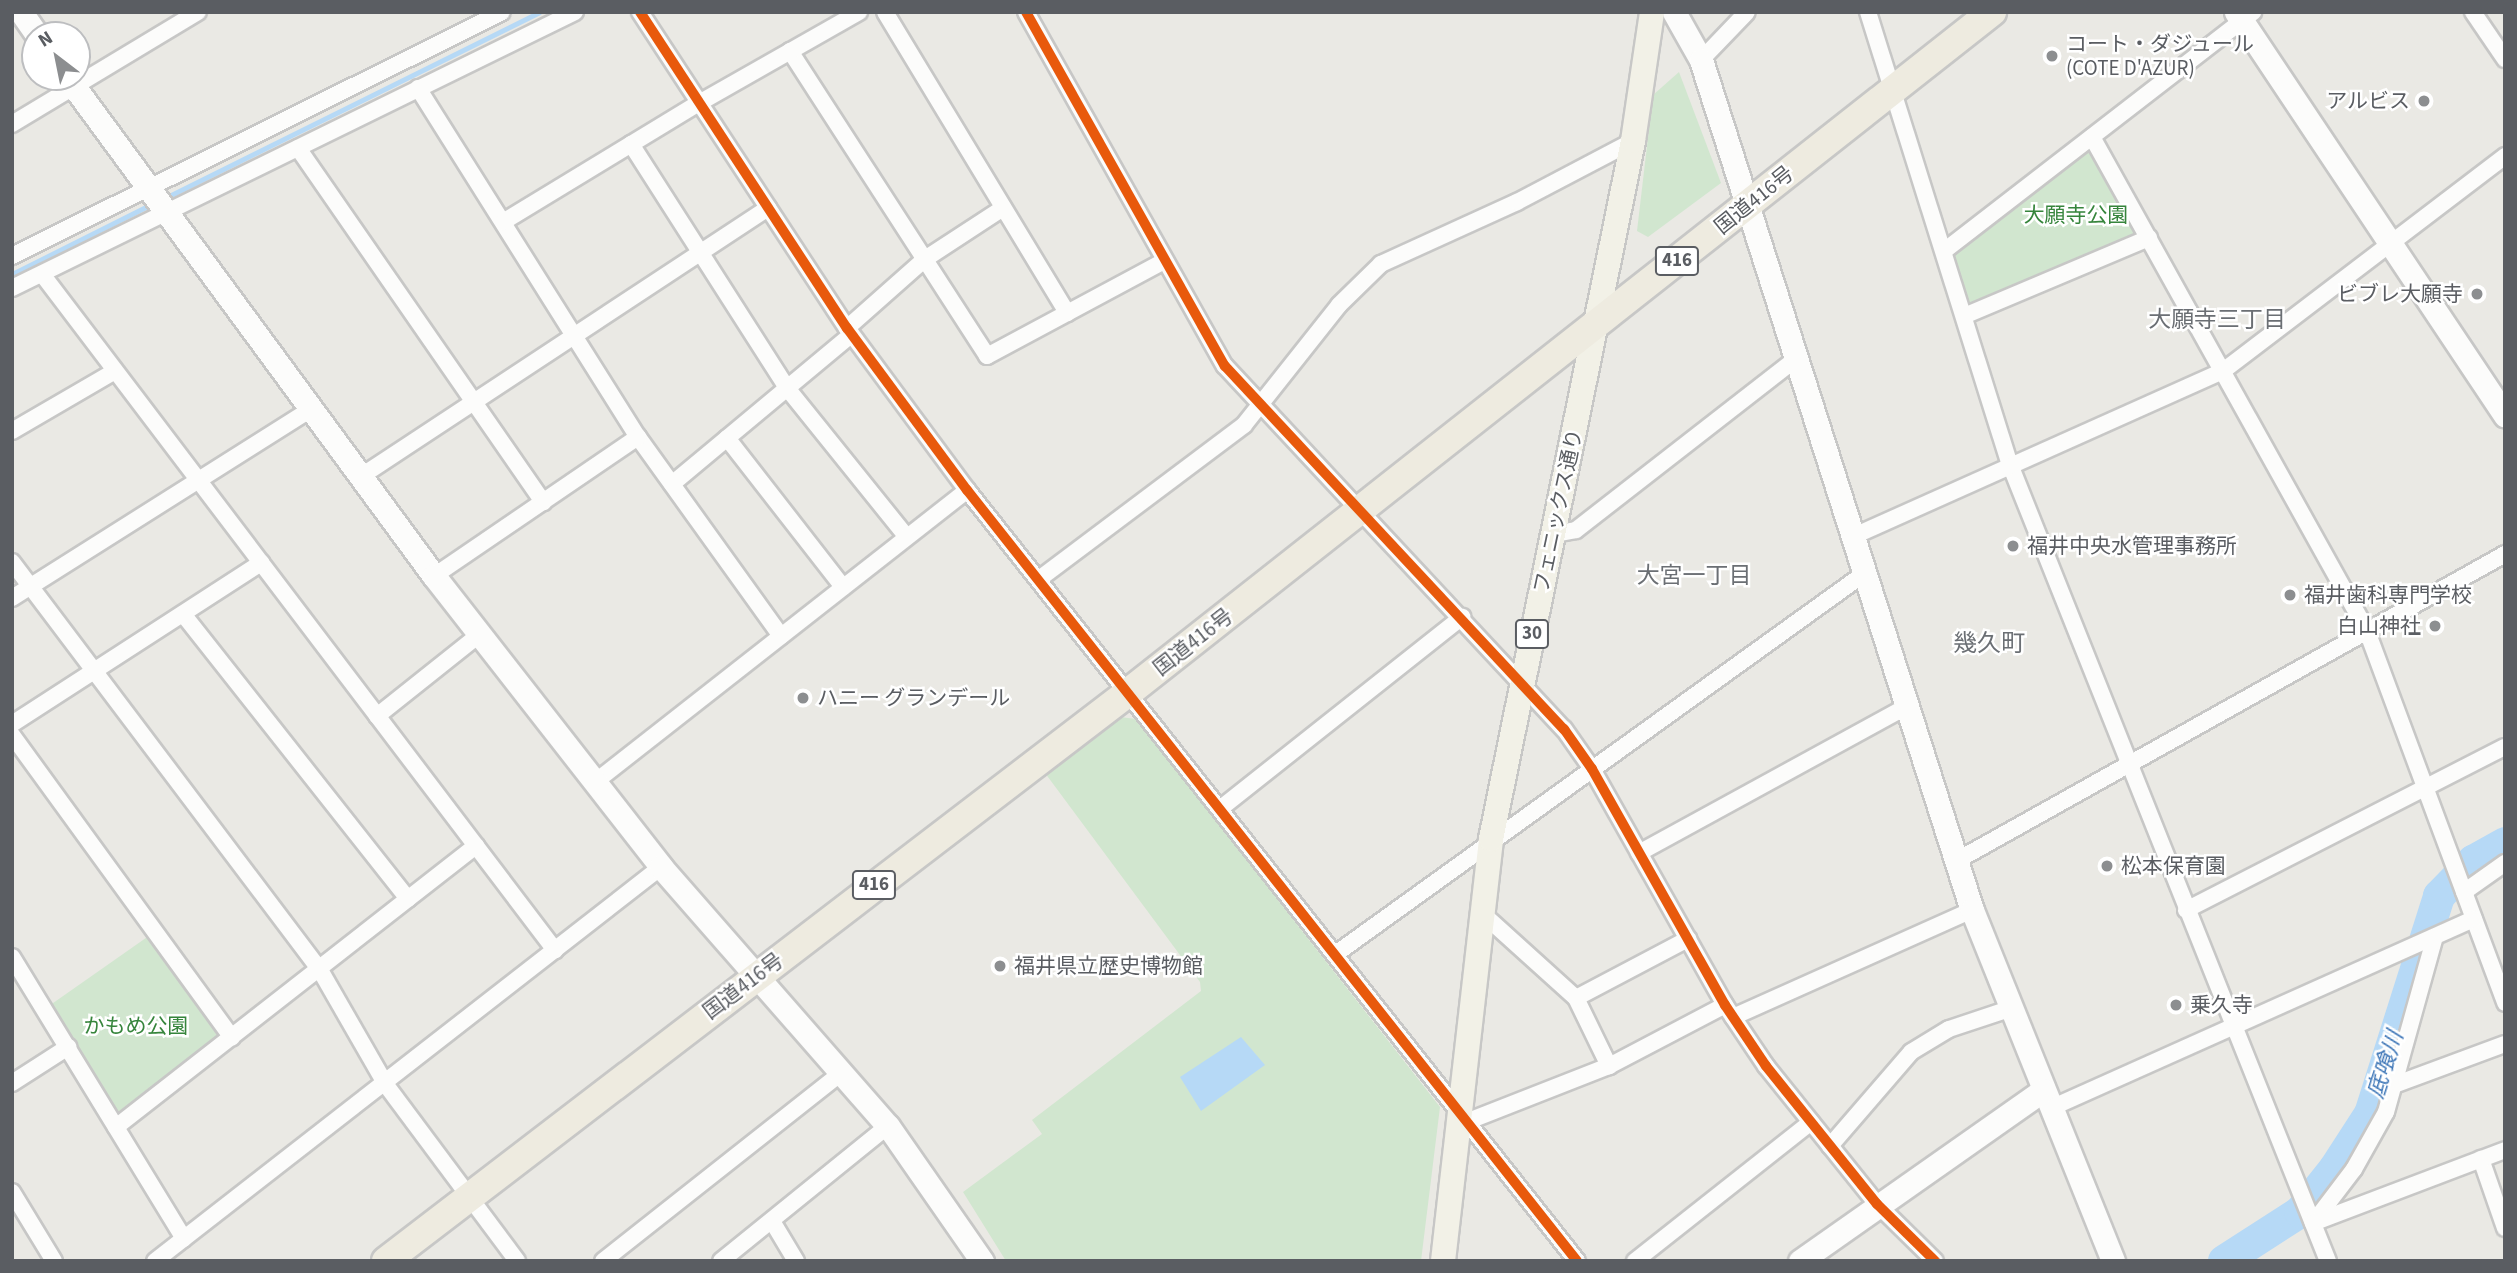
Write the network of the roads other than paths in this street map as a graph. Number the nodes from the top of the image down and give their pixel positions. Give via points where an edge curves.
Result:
1 (198, 12) edge
2 (502, 12) edge
3 (575, 12) edge
4 (640, 12) edge
5 (859, 12) edge
6 (885, 12) edge
7 (1652, 12) edge
8 (1674, 12) edge
9 (1747, 12) edge
10 (1868, 12) edge
11 (1992, 12) edge
12 (2473, 12) edge
13 (1027, 13) edge
14 (2244, 15) edge
15 (551, 17) edge
16 (790, 51) junction
17 (2505, 59) edge
18 (1700, 60) junction
19 (91, 71) edge
20 (418, 88) junction
21 (1893, 88) junction
22 (58, 91) edge
23 (77, 91) edge
24 (699, 103) junction
25 (12, 124) edge
26 (2092, 137) junction
27 (1633, 141) junction
28 (631, 144) junction
29 (298, 148) junction
30 (2505, 156) edge
31 (149, 189) junction
32 (1748, 205) junction
33 (768, 208) junction
34 (1003, 208) junction
35 (167, 213) junction
36 (503, 222) junction
37 (2149, 239) junction
38 (2390, 244) junction
39 (700, 251) junction
40 (1944, 251) junction
41 (12, 256) edge
42 (925, 259) junction
43 (1164, 261) junction
44 (41, 274) junction
45 (12, 288) edge
46 (1067, 313) junction
47 (1964, 316) junction
48 (1595, 326) junction
49 (849, 331) junction
50 (573, 333) junction
51 (1797, 358) junction
52 (115, 371) junction
53 (2223, 371) junction
54 (787, 388) junction
55 (472, 401) junction
56 (1261, 405) junction
57 (309, 410) junction
58 (2505, 415) edge
59 (12, 431) edge
60 (638, 437) junction
61 (727, 438) junction
62 (2011, 467) junction
63 (360, 477) junction
64 (199, 482) junction
65 (672, 484) junction
66 (967, 490) junction
67 (543, 502) junction
68 (1363, 510) junction
69 (1554, 534) junction
70 (1854, 536) junction
71 (907, 537) junction
72 (2505, 554) edge
73 (12, 562) edge
74 (261, 563) junction
75 (1865, 573) junction
76 (435, 576) junction
77 (1038, 579) junction
78 (28, 587) junction
79 (843, 587) junction
80 (12, 598) edge
81 (183, 614) junction
82 (1462, 617) junction
83 (2367, 631) junction
84 (480, 634) junction
85 (781, 636) junction
86 (96, 668) junction
87 (1522, 682) junction
88 (1129, 692) junction
89 (1908, 706) junction
90 (377, 716) junction
91 (12, 724) edge
92 (12, 735) edge
93 (2505, 747) edge
94 (2128, 766) junction
95 (1592, 769) junction
96 (595, 782) junction
97 (2424, 785) junction
98 (1221, 808) junction
99 (1491, 839) junction
100 (476, 846) junction
101 (1639, 853) junction
102 (1956, 861) junction
103 (2505, 863) edge
104 (661, 867) junction
105 (2464, 892) junction
106 (408, 899) junction
107 (1972, 910) junction
108 (2186, 910) junction
109 (1484, 915) junction
110 (2474, 919) junction
111 (2435, 937) junction
112 (1688, 939) junction
113 (555, 950) junction
114 (1337, 953) junction
115 (12, 957) edge
116 (320, 970) junction
117 (756, 975) junction
118 (1576, 998) junction
119 (2505, 1003) edge
120 (2009, 1009) junction
121 (1729, 1011) junction
122 (2234, 1027) junction
123 (232, 1038) junction
124 (2505, 1044) edge
125 (68, 1047) junction
126 (1609, 1066) junction
127 (841, 1073) junction
128 (12, 1083) edge
129 (386, 1085) junction
130 (2394, 1085) junction
131 (2047, 1099) junction
132 (1463, 1118) junction
133 (1811, 1122) junction
134 (888, 1126) junction
135 (116, 1127) junction
136 (1830, 1146) junction
137 (2505, 1150) edge
138 (2481, 1159) junction
139 (12, 1192) edge
140 (468, 1195) junction
141 (1877, 1204) junction
142 (772, 1221) junction
143 (2313, 1223) junction
144 (2505, 1228) edge
145 (184, 1239) junction
146 (54, 1261) edge
147 (155, 1261) edge
148 (386, 1261) edge
149 (517, 1261) edge
150 (603, 1261) edge
151 (721, 1261) edge
152 (796, 1261) edge
153 (982, 1261) edge
154 (1443, 1261) edge
155 (1577, 1261) edge
156 (1635, 1261) edge
157 (1800, 1261) edge
158 (1935, 1261) edge
159 (2113, 1261) edge
160 (2328, 1261) edge

1 - 19 street
2 - 31 street
3 - 15 street
4 - 24 street
5 - 16 street
6 - 34 street
7 - 27 main road, フェニックス通り / 30
8 - 18 street
9 - 18 street
10 - 21 street
11 - 21 highway, 国道416号 / 416
12 - 17 street
13 - 43 street
14 - 26 street
14 - 38 street
15 - 20 street
16 - 24 street
16 - 42 street
18 - 32 street
20 - 29 street
20 - 36 street
21 - 32 highway, 国道416号 / 416
21 - 40 street
22 - 25 street
23 - 31 street
24 - 28 street
24 - 33 street
26 - 37 street
26 - 40 street
27 - 48 main road, フェニックス通り / 30
27 - 56 street via 1517,202 1381,264 1339,306
28 - 36 street
28 - 39 street
29 - 35 street
29 - 55 street
30 - 38 street
31 - 35 street
31 - 41 street
32 - 48 highway, 国道416号 / 416
32 - 51 street
33 - 39 street
33 - 49 street
34 - 42 street
34 - 46 street
35 - 44 street
35 - 57 street
36 - 50 street
37 - 47 street
37 - 53 street
38 - 53 street
38 - 58 street
39 - 50 street
39 - 54 street
40 - 47 street
42 - 46 street via 987,356
42 - 49 street
43 - 46 street
43 - 56 street via 1225,366
44 - 45 street
44 - 52 street
47 - 62 street
48 - 68 highway, 国道416号 / 416
48 - 69 main road, フェニックス通り / 30
49 - 54 street
49 - 66 street
50 - 55 street
50 - 60 street
51 - 69 street via 1576,530
51 - 70 street
52 - 59 street
52 - 64 street
53 - 62 street
53 - 83 street
54 - 61 street
54 - 71 street
55 - 63 street
55 - 67 street
56 - 68 street
56 - 77 street via 1244,425
57 - 63 street
57 - 64 street
60 - 65 street
60 - 67 street
61 - 65 street
61 - 79 street
62 - 70 street
62 - 94 street
63 - 76 street
64 - 74 street
64 - 78 street
65 - 85 street
66 - 71 street
66 - 77 street
67 - 76 street
68 - 82 street
68 - 88 highway, 国道416号 / 416
69 - 87 main road, フェニックス通り / 30
70 - 75 street
71 - 79 street
72 - 83 street
73 - 78 street
74 - 81 street
74 - 90 street
75 - 89 street
75 - 95 street
76 - 84 street
77 - 88 street
78 - 80 street
78 - 86 street
79 - 85 street
81 - 86 street
81 - 106 street
82 - 87 street
82 - 98 street
83 - 94 street
83 - 97 street
84 - 90 street
84 - 96 street
85 - 96 street
86 - 91 street
86 - 116 street
87 - 95 street
87 - 99 main road, フェニックス通り / 30
88 - 98 street
88 - 117 highway, 国道416号 / 416
89 - 101 street
89 - 102 street
90 - 100 street
92 - 123 street
93 - 97 street
94 - 102 street
94 - 108 street
95 - 99 street
95 - 101 street
96 - 104 street
97 - 105 street
97 - 108 street
98 - 114 street
99 - 109 main road, フェニックス通り / 30
99 - 114 street
100 - 106 street
100 - 113 street
101 - 112 street
102 - 107 street
103 - 105 street
104 - 113 street
104 - 117 street
105 - 110 street
106 - 116 street
107 - 120 street
107 - 121 street
108 - 122 street
109 - 118 street
109 - 132 main road, フェニックス通り / 30
110 - 111 street
110 - 119 street
111 - 122 street
111 - 130 street
112 - 118 street
112 - 121 street
113 - 129 street
114 - 132 street
115 - 125 street
116 - 123 street
116 - 129 street
117 - 127 street
117 - 140 highway, 国道416号 / 416
118 - 126 street
120 - 131 street
120 - 136 street via 1949,1029 1911,1052
121 - 126 street
121 - 133 street
122 - 131 street
122 - 143 street
123 - 135 street
124 - 130 street
125 - 128 street
125 - 135 street
126 - 132 street
127 - 134 street
127 - 150 street
129 - 140 street
129 - 145 street
130 - 143 street via 2386,1112 2354,1169
131 - 141 street
131 - 159 street
132 - 154 main road, フェニックス通り / 30
132 - 155 street
133 - 136 street
133 - 156 street
134 - 142 street
134 - 153 street
135 - 145 street
136 - 141 street
137 - 138 street
138 - 143 street
138 - 144 street
139 - 146 street
140 - 148 highway, 国道416号 / 416
140 - 149 street
141 - 157 street
141 - 158 street
142 - 151 street
142 - 152 street
143 - 160 street
145 - 147 street

